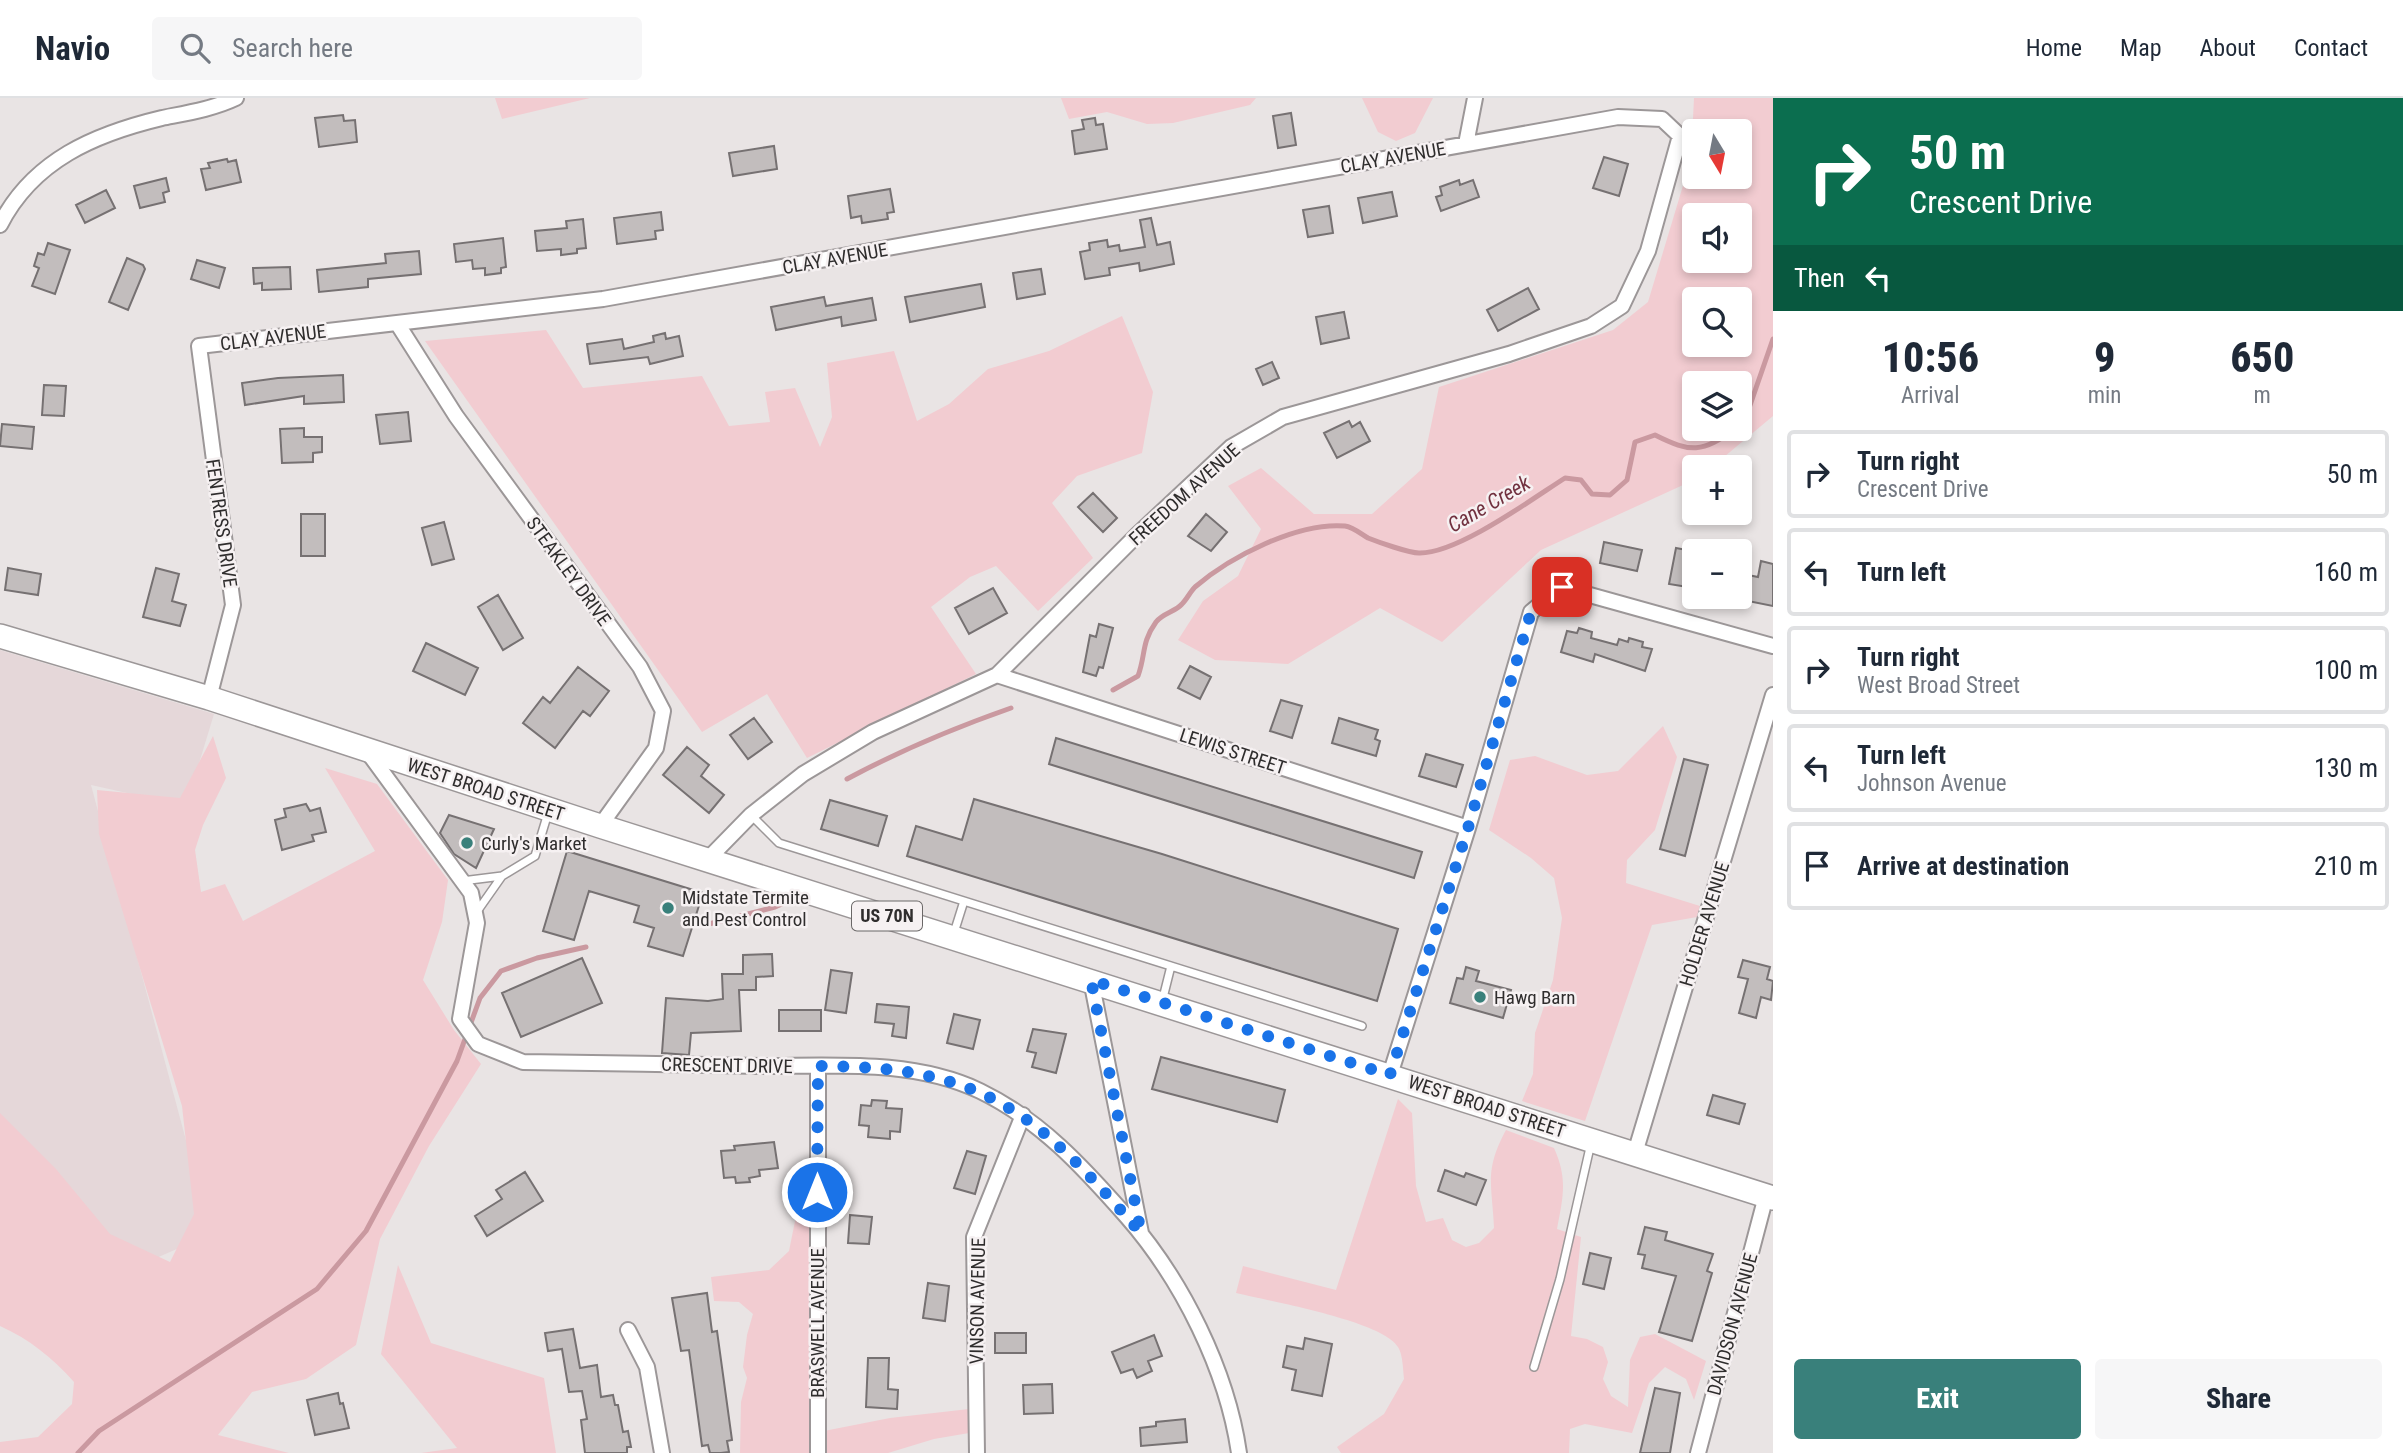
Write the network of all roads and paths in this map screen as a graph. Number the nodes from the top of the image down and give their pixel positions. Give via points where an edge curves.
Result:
1 (236, 98) edge
2 (1475, 98) edge
3 (1662, 119) joint
4 (1466, 144) junction
5 (0, 225) edge
6 (397, 323) junction
7 (200, 346) joint
8 (0, 636) edge
9 (1773, 646) edge
10 (997, 675) junction
11 (1773, 695) edge
12 (209, 698) junction
13 (366, 750) junction
14 (549, 810) junction
15 (751, 816) junction
16 (600, 826) junction
17 (1468, 828) junction
18 (708, 859) junction
19 (502, 876) junction
20 (462, 881) junction
21 (964, 901) junction
22 (475, 915) junction
23 (953, 937) junction
24 (1171, 966) junction
25 (1091, 980) junction
26 (1162, 1002) junction
27 (1362, 1026) dead end
28 (818, 1066) junction
29 (1390, 1075) junction
30 (1023, 1115) junction
31 (1592, 1139) junction
32 (1635, 1153) junction
33 (1770, 1197) edge
34 (1141, 1233) junction
35 (628, 1330) dead end
36 (1534, 1367) dead end
37 (662, 1453) edge
38 (818, 1453) edge
39 (977, 1453) edge
40 (1239, 1453) edge
41 (1698, 1453) edge

1 - 5 street via 80,144 56,159 17,197
2 - 4 street, CLAY AVENUE
3 - 4 street, CLAY AVENUE via 1618,117
3 - 10 street, FREEDOM AVENUE via 1680,136 1648,251 1622,306 1591,327 1509,354 1283,417 1231,447
4 - 6 street, CLAY AVENUE via 603,299
6 - 7 street, CLAY AVENUE
6 - 16 street, STEAKLEY DRIVE via 456,416 640,667 663,711 656,748
7 - 12 street, FENTRESS DRIVE via 233,605
8 - 12 main road, WEST BROAD STREET / US 70N
9 - 17 street via 1562,587 1531,612
10 - 15 street, FREEDOM AVENUE via 873,732 803,774
10 - 17 street, LEWIS STREET
11 - 32 street, HOLDER AVENUE
12 - 13 main road, WEST BROAD STREET / US 70N
13 - 14 main road, WEST BROAD STREET / US 70N
13 - 20 street, CRESCENT DRIVE
14 - 16 main road, WEST BROAD STREET / US 70N
14 - 19 lane via 535,856
15 - 18 street, FREEDOM AVENUE
15 - 21 lane via 779,843
16 - 18 main road, WEST BROAD STREET / US 70N
17 - 29 street
18 - 23 main road, WEST BROAD STREET / US 70N
19 - 20 lane
19 - 22 lane
20 - 22 street, CRESCENT DRIVE via 471,893
21 - 23 lane
21 - 24 lane
22 - 28 street, CRESCENT DRIVE via 460,1019 478,1044 523,1062
23 - 25 main road, WEST BROAD STREET / US 70N
24 - 26 lane
24 - 27 lane
25 - 26 main road, WEST BROAD STREET / US 70N
25 - 34 street
26 - 29 main road, WEST BROAD STREET / US 70N
28 - 30 street, CRESCENT DRIVE via 870,1066 933,1075 978,1090
28 - 38 street, BRASWELL AVENUE
29 - 31 main road, WEST BROAD STREET / US 70N
30 - 34 street, CRESCENT DRIVE via 1067,1151
30 - 39 street, VINSON AVENUE via 974,1237
31 - 32 main road, WEST BROAD STREET / US 70N
31 - 36 lane via 1560,1279
32 - 33 main road, WEST BROAD STREET / US 70N
33 - 41 street, DAVIDSON AVENUE
34 - 40 street, CRESCENT DRIVE via 1196,1320
35 - 37 street via 647,1367

